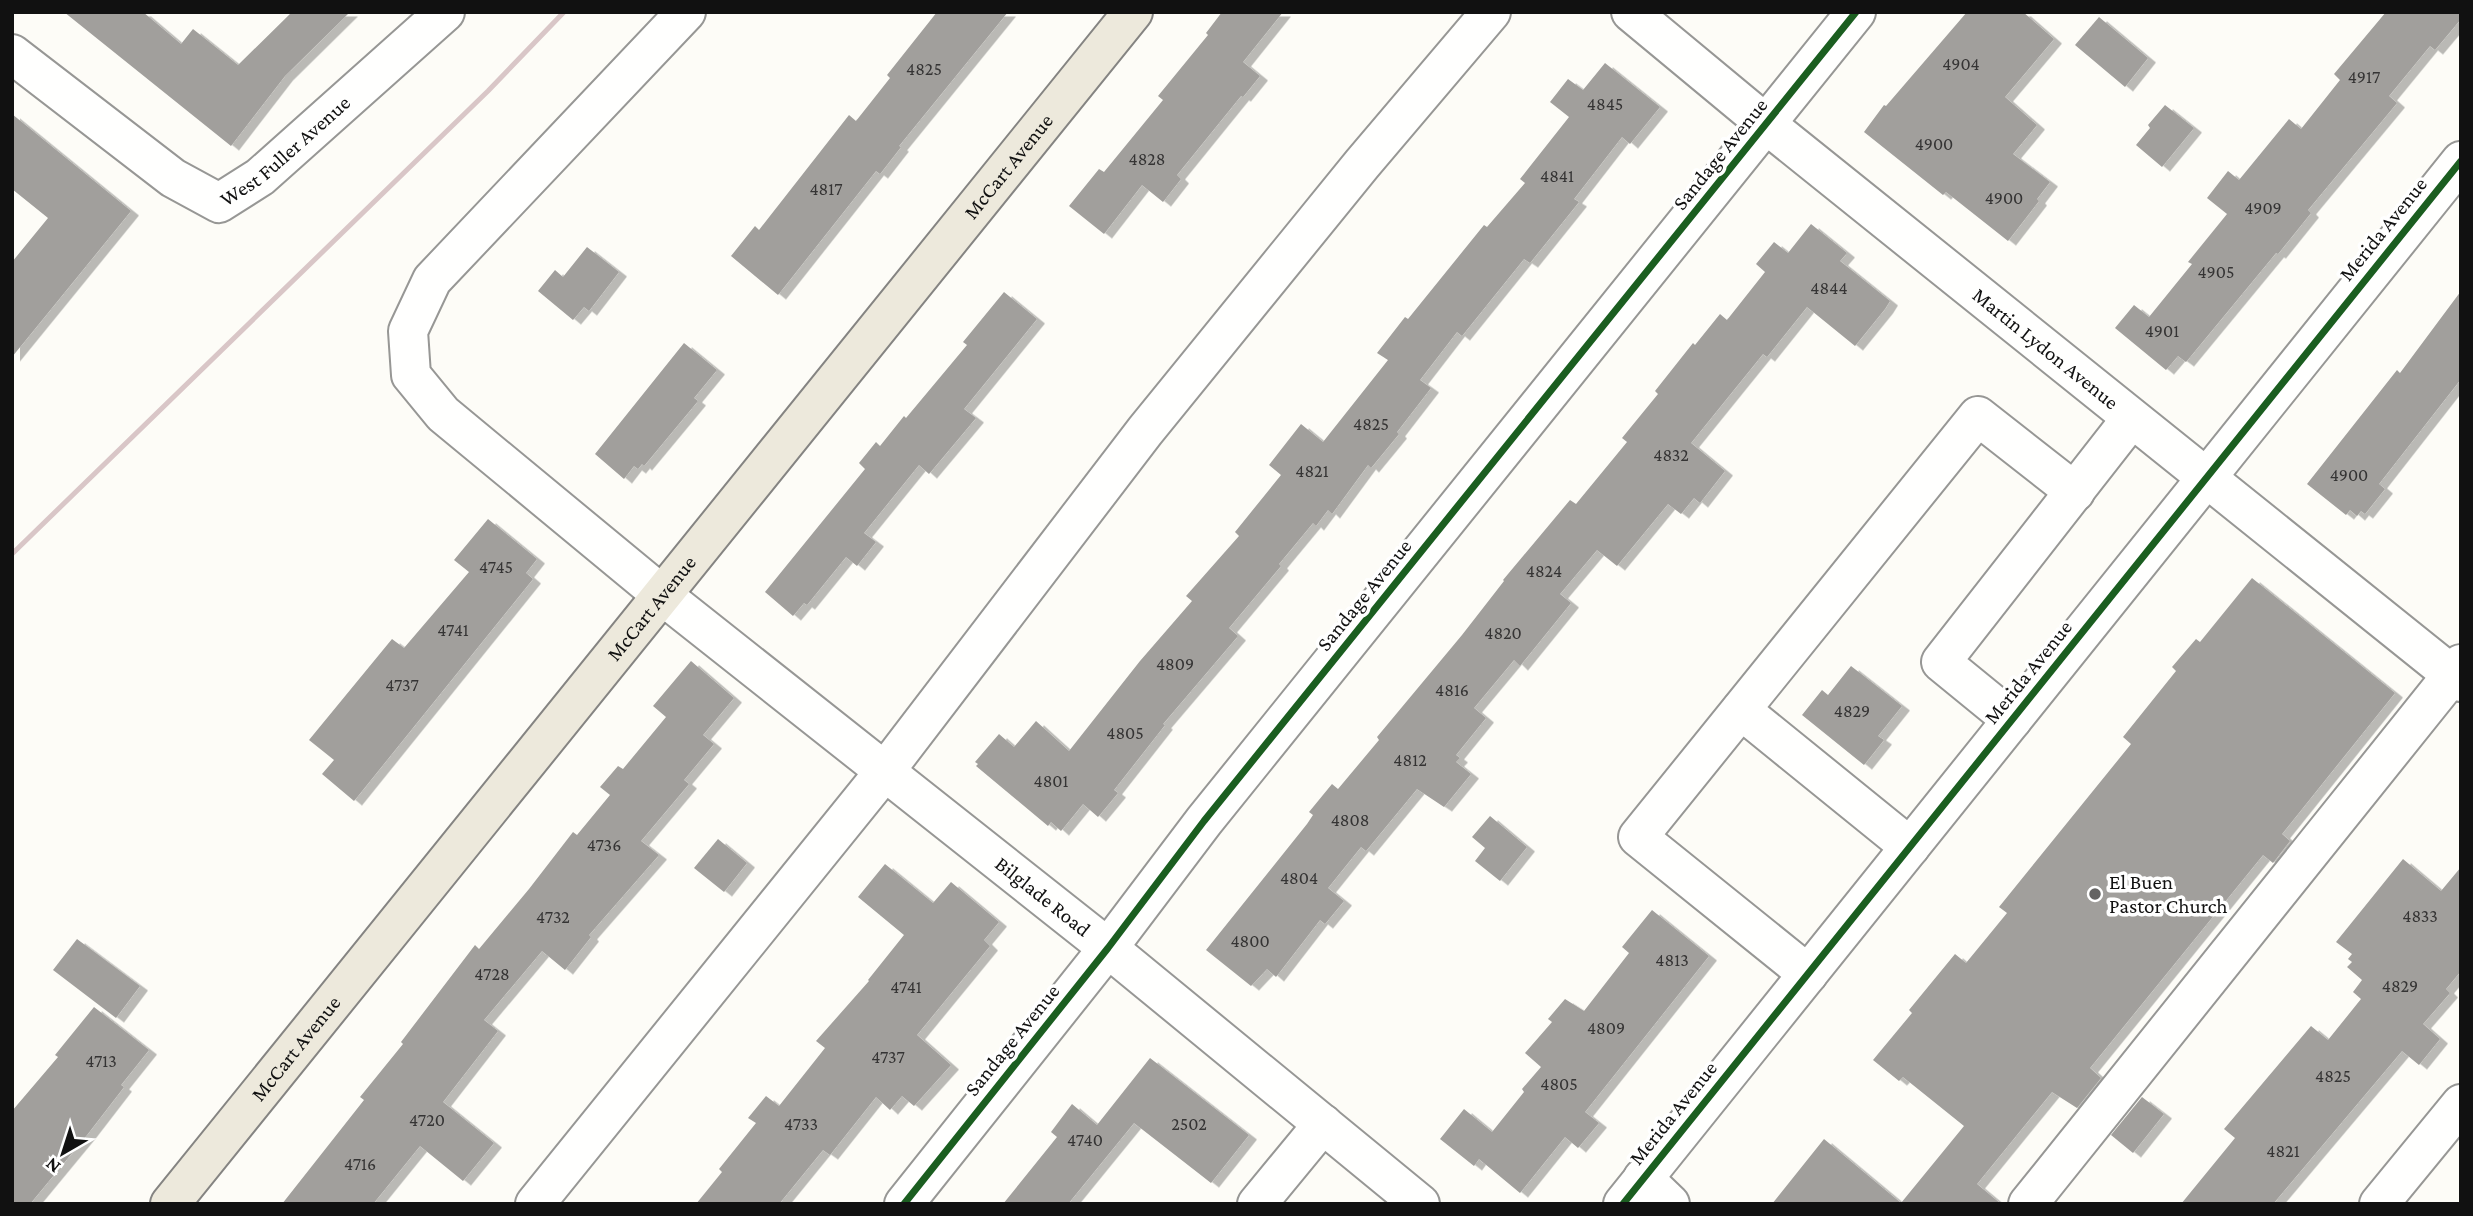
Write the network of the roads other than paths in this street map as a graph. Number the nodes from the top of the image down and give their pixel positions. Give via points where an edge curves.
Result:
1 (445, 12) edge
2 (686, 12) edge
3 (1133, 12) edge
4 (1491, 12) edge
5 (1631, 12) edge
6 (1856, 12) edge
7 (12, 54) edge
8 (1766, 124) junction
9 (2461, 161) edge
10 (2131, 419) junction
11 (2207, 477) junction
12 (2075, 492) junction
13 (662, 595) junction
14 (2458, 674) edge
15 (1741, 710) junction
16 (2012, 720) junction
17 (885, 771) junction
18 (1910, 847) junction
19 (1108, 948) junction
20 (1808, 974) junction
21 (2461, 1104) edge
22 (1323, 1124) junction
23 (1645, 1195) edge
24 (170, 1204) edge
25 (535, 1204) edge
26 (904, 1204) edge
27 (1257, 1204) edge
28 (1420, 1204) edge
29 (2028, 1204) edge
30 (2379, 1204) edge

1 - 7 street, West Fuller Avenue via 260,177 219,203 173,178
2 - 13 street, Bilglade Road via 432,280 408,331 411,375 443,414
3 - 13 main road, McCart Avenue
4 - 17 street via 1145,431
5 - 8 street, Martin Lydon Avenue
6 - 8 street, Sandage Avenue
8 - 10 street, Martin Lydon Avenue
8 - 19 street, Sandage Avenue via 1204,821
9 - 11 street, Merida Avenue
10 - 11 street, Martin Lydon Avenue
10 - 12 street
11 - 14 street, Martin Lydon Avenue
11 - 16 street, Merida Avenue
12 - 15 street via 1978,416
12 - 16 street via 1941,662
13 - 17 street, Bilglade Road
13 - 24 main road, McCart Avenue
14 - 29 street
15 - 18 street
15 - 20 street via 1638,837
16 - 18 street, Merida Avenue
17 - 19 street, Bilglade Road
17 - 25 street
18 - 20 street, Merida Avenue
19 - 22 street, Bilglade Road
19 - 26 street, Sandage Avenue
20 - 23 street, Merida Avenue
21 - 30 street
22 - 27 street
22 - 28 street, Bilglade Road

